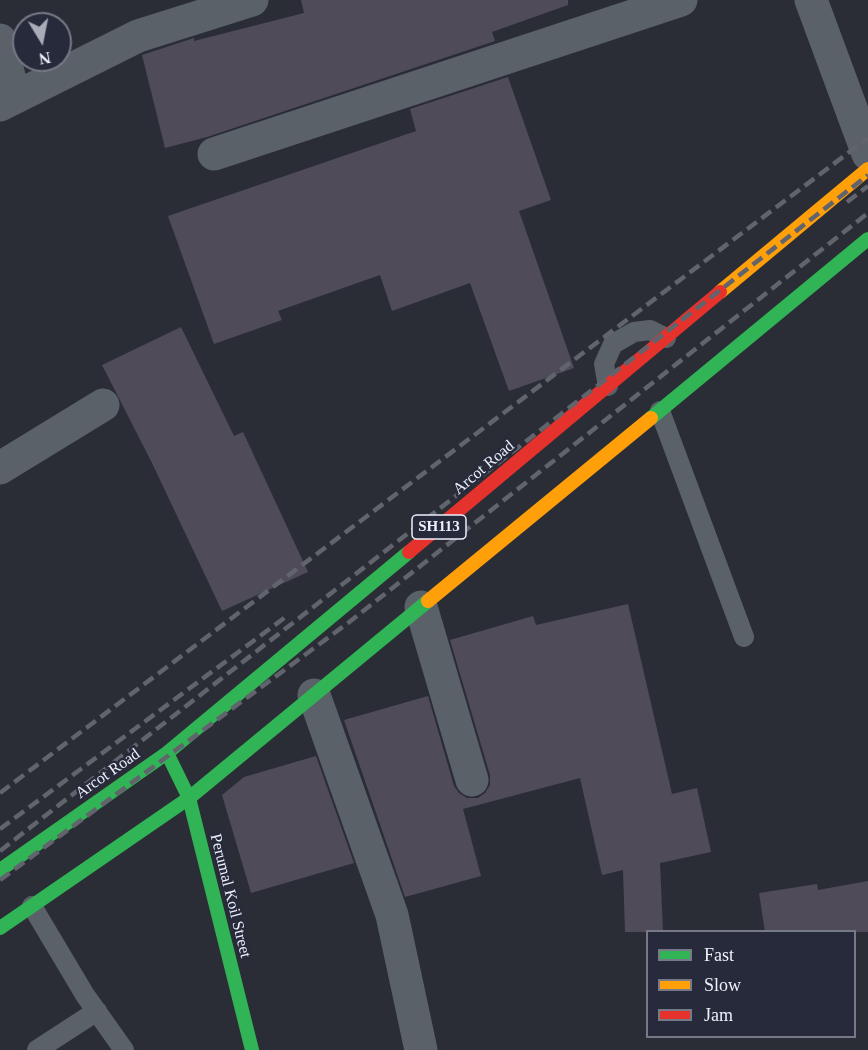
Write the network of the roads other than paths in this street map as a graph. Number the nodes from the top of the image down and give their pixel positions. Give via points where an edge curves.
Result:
1 (252, 0) edge
2 (681, 0) edge
3 (811, 0) edge
4 (0, 40) edge
5 (7, 100) edge
6 (214, 154) dead end
7 (868, 154) edge
8 (868, 170) edge
9 (868, 239) edge
10 (666, 338) junction
11 (608, 386) junction
12 (103, 405) dead end
13 (660, 411) junction
14 (0, 468) edge
15 (421, 607) junction
16 (744, 638) dead end
17 (314, 695) junction
18 (166, 753) junction
19 (472, 780) dead end
20 (189, 798) junction
21 (0, 870) edge
22 (32, 906) junction
23 (0, 928) edge
24 (97, 1011) junction
25 (37, 1050) edge
26 (124, 1050) edge
27 (252, 1050) edge
28 (421, 1050) edge

1 - 5 street via 138,36
2 - 6 street
3 - 7 street
4 - 5 street
8 - 10 main road, Arcot Road / SH113
9 - 13 main road, SH113
10 - 11 main road, Arcot Road / SH113
10 - 11 lane via 650,330 634,332 613,344 604,364
11 - 18 main road, Arcot Road / SH113 via 322,631
12 - 14 street
13 - 15 main road, SH113
13 - 16 lane
15 - 17 main road, SH113 via 349,659
15 - 19 street
17 - 20 main road, SH113
17 - 28 street via 392,915
18 - 20 main road, Perumal Koil Street
18 - 21 main road, Arcot Road / SH113
20 - 22 main road, SH113
20 - 27 main road, Perumal Koil Street
22 - 23 main road, SH113
22 - 24 lane
24 - 25 lane
24 - 26 lane

